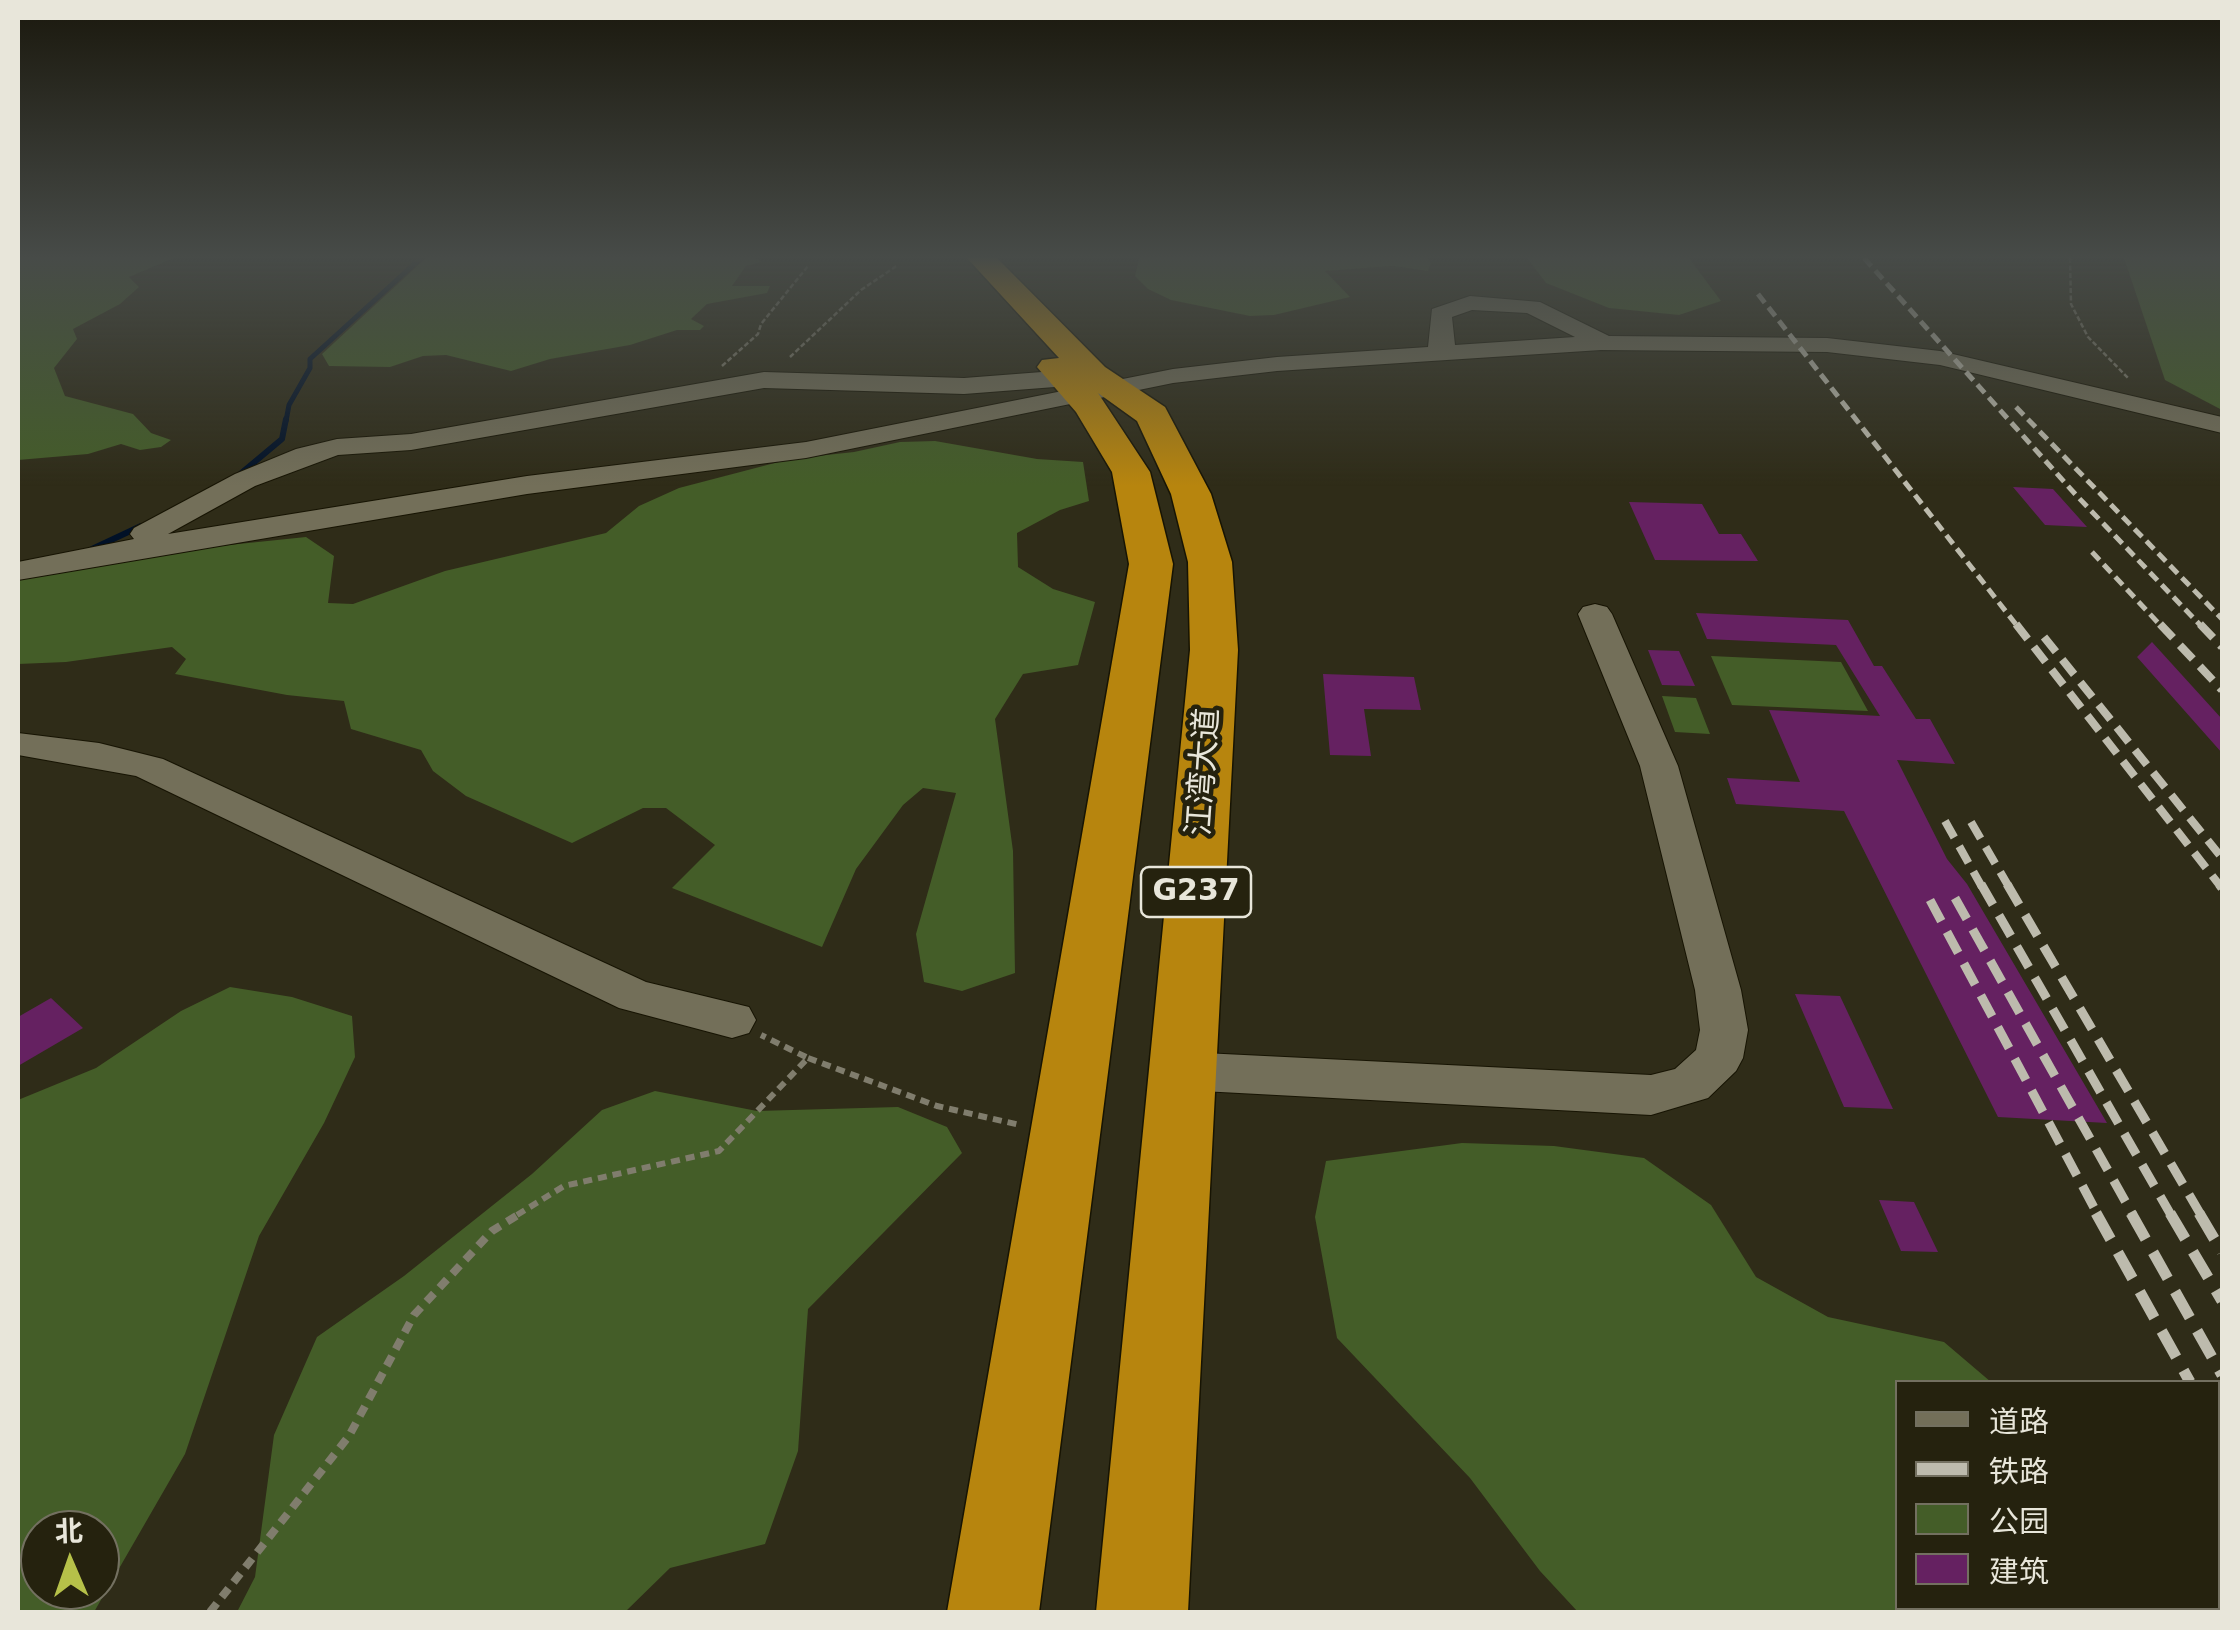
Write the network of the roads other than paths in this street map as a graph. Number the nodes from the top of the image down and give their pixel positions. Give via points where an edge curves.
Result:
1 (1018, 334) edge
2 (1054, 334) edge
3 (1442, 334) edge
4 (1588, 334) edge
5 (1606, 343) junction
6 (1176, 344) dead end
7 (1374, 349) dead end
8 (1434, 354) junction
9 (1195, 373) junction
10 (1088, 388) junction
11 (2222, 425) edge
12 (122, 550) junction
13 (18, 572) edge
14 (1595, 614) dead end
15 (18, 744) edge
16 (732, 1020) road end
17 (1183, 1070) junction
18 (993, 1612) edge
19 (1142, 1612) edge

1 - 10 highway, 江湾大道 / G237
2 - 10 highway, 江湾大道 / G237 via 1093,374
3 - 8 street via 1443,348
4 - 5 street
5 - 8 street
5 - 11 street via 1888,350
6 - 9 street
7 - 9 street via 1238,357
8 - 9 street
9 - 10 street
10 - 12 street via 806,450 610,472
10 - 12 street via 773,380 411,442 354,445 306,455 245,480
10 - 17 highway, 江湾大道 / G237 via 1152,415 1191,494 1210,562 1214,650
10 - 18 highway, 江湾大道 / G237 via 1131,472 1151,564
12 - 13 street
14 - 17 street via 1659,766 1718,990 1724,1030 1718,1058 1691,1084 1651,1095
15 - 16 street via 149,768 635,996
17 - 19 highway, 江湾大道 / G237

